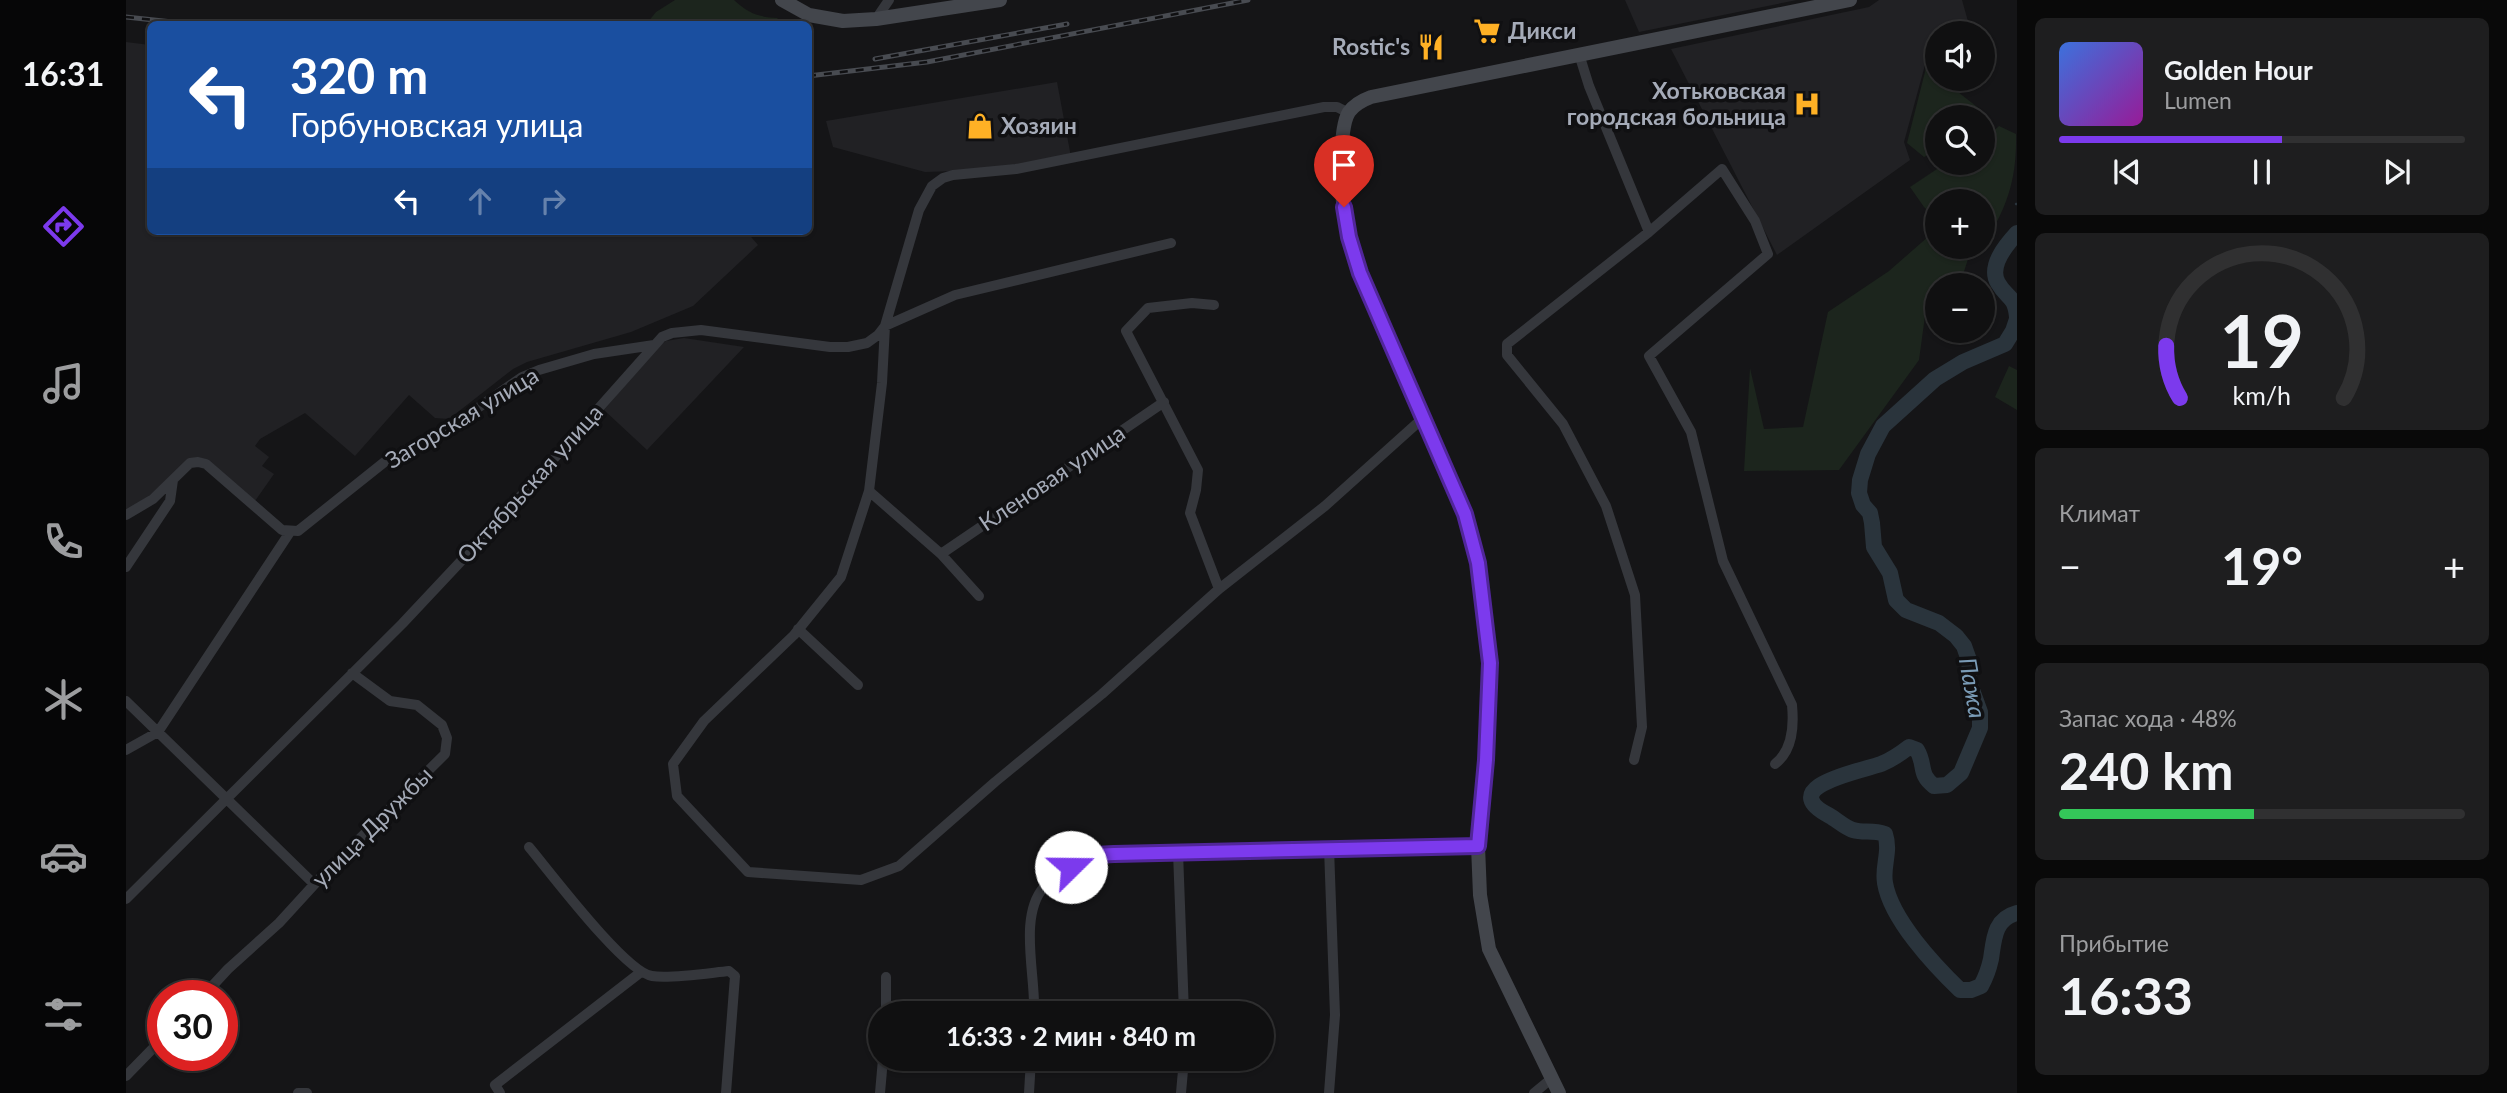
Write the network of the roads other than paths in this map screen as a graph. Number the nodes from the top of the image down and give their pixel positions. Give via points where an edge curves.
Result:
1 (782, 0) edge
2 (888, 0) edge
3 (1000, 0) edge
4 (1850, 0) edge
5 (876, 19) junction
6 (1579, 54) junction
7 (1349, 113) junction
8 (1648, 232) junction
9 (1171, 243) dead end
10 (1214, 304) dead end
11 (885, 326) junction
12 (653, 345) junction
13 (1164, 402) junction
14 (1423, 418) junction
15 (173, 480) junction
16 (869, 491) junction
17 (126, 515) edge
18 (290, 532) junction
19 (941, 554) junction
20 (126, 566) edge
21 (1219, 589) junction
22 (979, 596) dead end
23 (798, 629) junction
24 (352, 673) junction
25 (858, 685) dead end
26 (126, 701) edge
27 (158, 732) junction
28 (126, 750) edge
29 (1634, 760) dead end
30 (1775, 764) dead end
31 (226, 799) junction
32 (1478, 846) junction
33 (529, 847) dead end
34 (1329, 848) junction
35 (1178, 852) junction
36 (314, 884) junction
37 (126, 899) edge
38 (641, 972) junction
39 (886, 977) dead end
40 (217, 980) edge
41 (886, 1001) edge
42 (1033, 1001) edge
43 (1184, 1001) edge
44 (147, 1054) edge
45 (883, 1071) edge
46 (1030, 1071) edge
47 (1183, 1071) edge
48 (126, 1076) edge
49 (1550, 1079) junction
50 (298, 1093) edge
51 (307, 1093) edge
52 (500, 1093) edge
53 (726, 1093) edge
54 (880, 1093) edge
55 (1029, 1093) edge
56 (1181, 1093) edge
57 (1329, 1093) edge
58 (1534, 1093) edge
59 (1559, 1093) edge

1 - 5 main road via 823,19
2 - 5 street
3 - 5 main road
4 - 6 main road
6 - 7 main road via 1371,97
6 - 8 street
7 - 11 street via 1324,107 1016,169 943,178 932,186 917,216
7 - 14 main road via 1342,166 1349,237
8 - 29 street via 1507,344 1507,355 1563,424 1606,506 1635,595 1642,727
8 - 30 street via 1722,169 1755,221 1768,254 1649,356 1691,432 1723,561 1792,705 1794,728
9 - 11 street, Октябрьская улица via 955,295
10 - 13 street via 1148,308 1126,331
11 - 12 street, Октябрьская улица via 874,339 858,346 830,347 701,330 672,332
11 - 16 street via 883,383
12 - 18 street, Загорская улица via 594,354 522,377 446,431 387,460 298,531
12 - 24 street, Октябрьская улица via 495,526
13 - 19 street, Кленовая улица
13 - 21 street via 1198,470 1190,513
14 - 21 street via 1325,506
14 - 32 main road via 1465,514 1478,563 1490,663
15 - 17 street via 139,510
15 - 18 street via 190,463 206,464
15 - 20 street via 170,501
16 - 19 street
16 - 23 street via 841,577
18 - 27 street, Загорская улица
19 - 22 street
21 - 23 street via 899,866 861,880 748,872 677,796 673,764 705,721
23 - 25 street
24 - 31 street, Октябрьская улица
24 - 36 street, улица Дружбы via 390,701 417,705 442,725 447,738 445,754
26 - 27 street
27 - 28 street, Загорская улица
27 - 31 street
31 - 36 street
31 - 37 street, Октябрьская улица
32 - 34 street
32 - 49 main road via 1489,949
33 - 38 street
34 - 35 street
34 - 57 street via 1335,1015
35 - 42 street via 1095,855 1046,885 1034,902 1030,923
35 - 43 street
36 - 40 street, улица Дружбы
38 - 52 street via 495,1085
38 - 53 street via 653,976 729,971 735,976
39 - 41 street
44 - 48 street
45 - 54 street
46 - 55 street
47 - 56 street
49 - 58 street
49 - 59 main road
50 - 51 street

